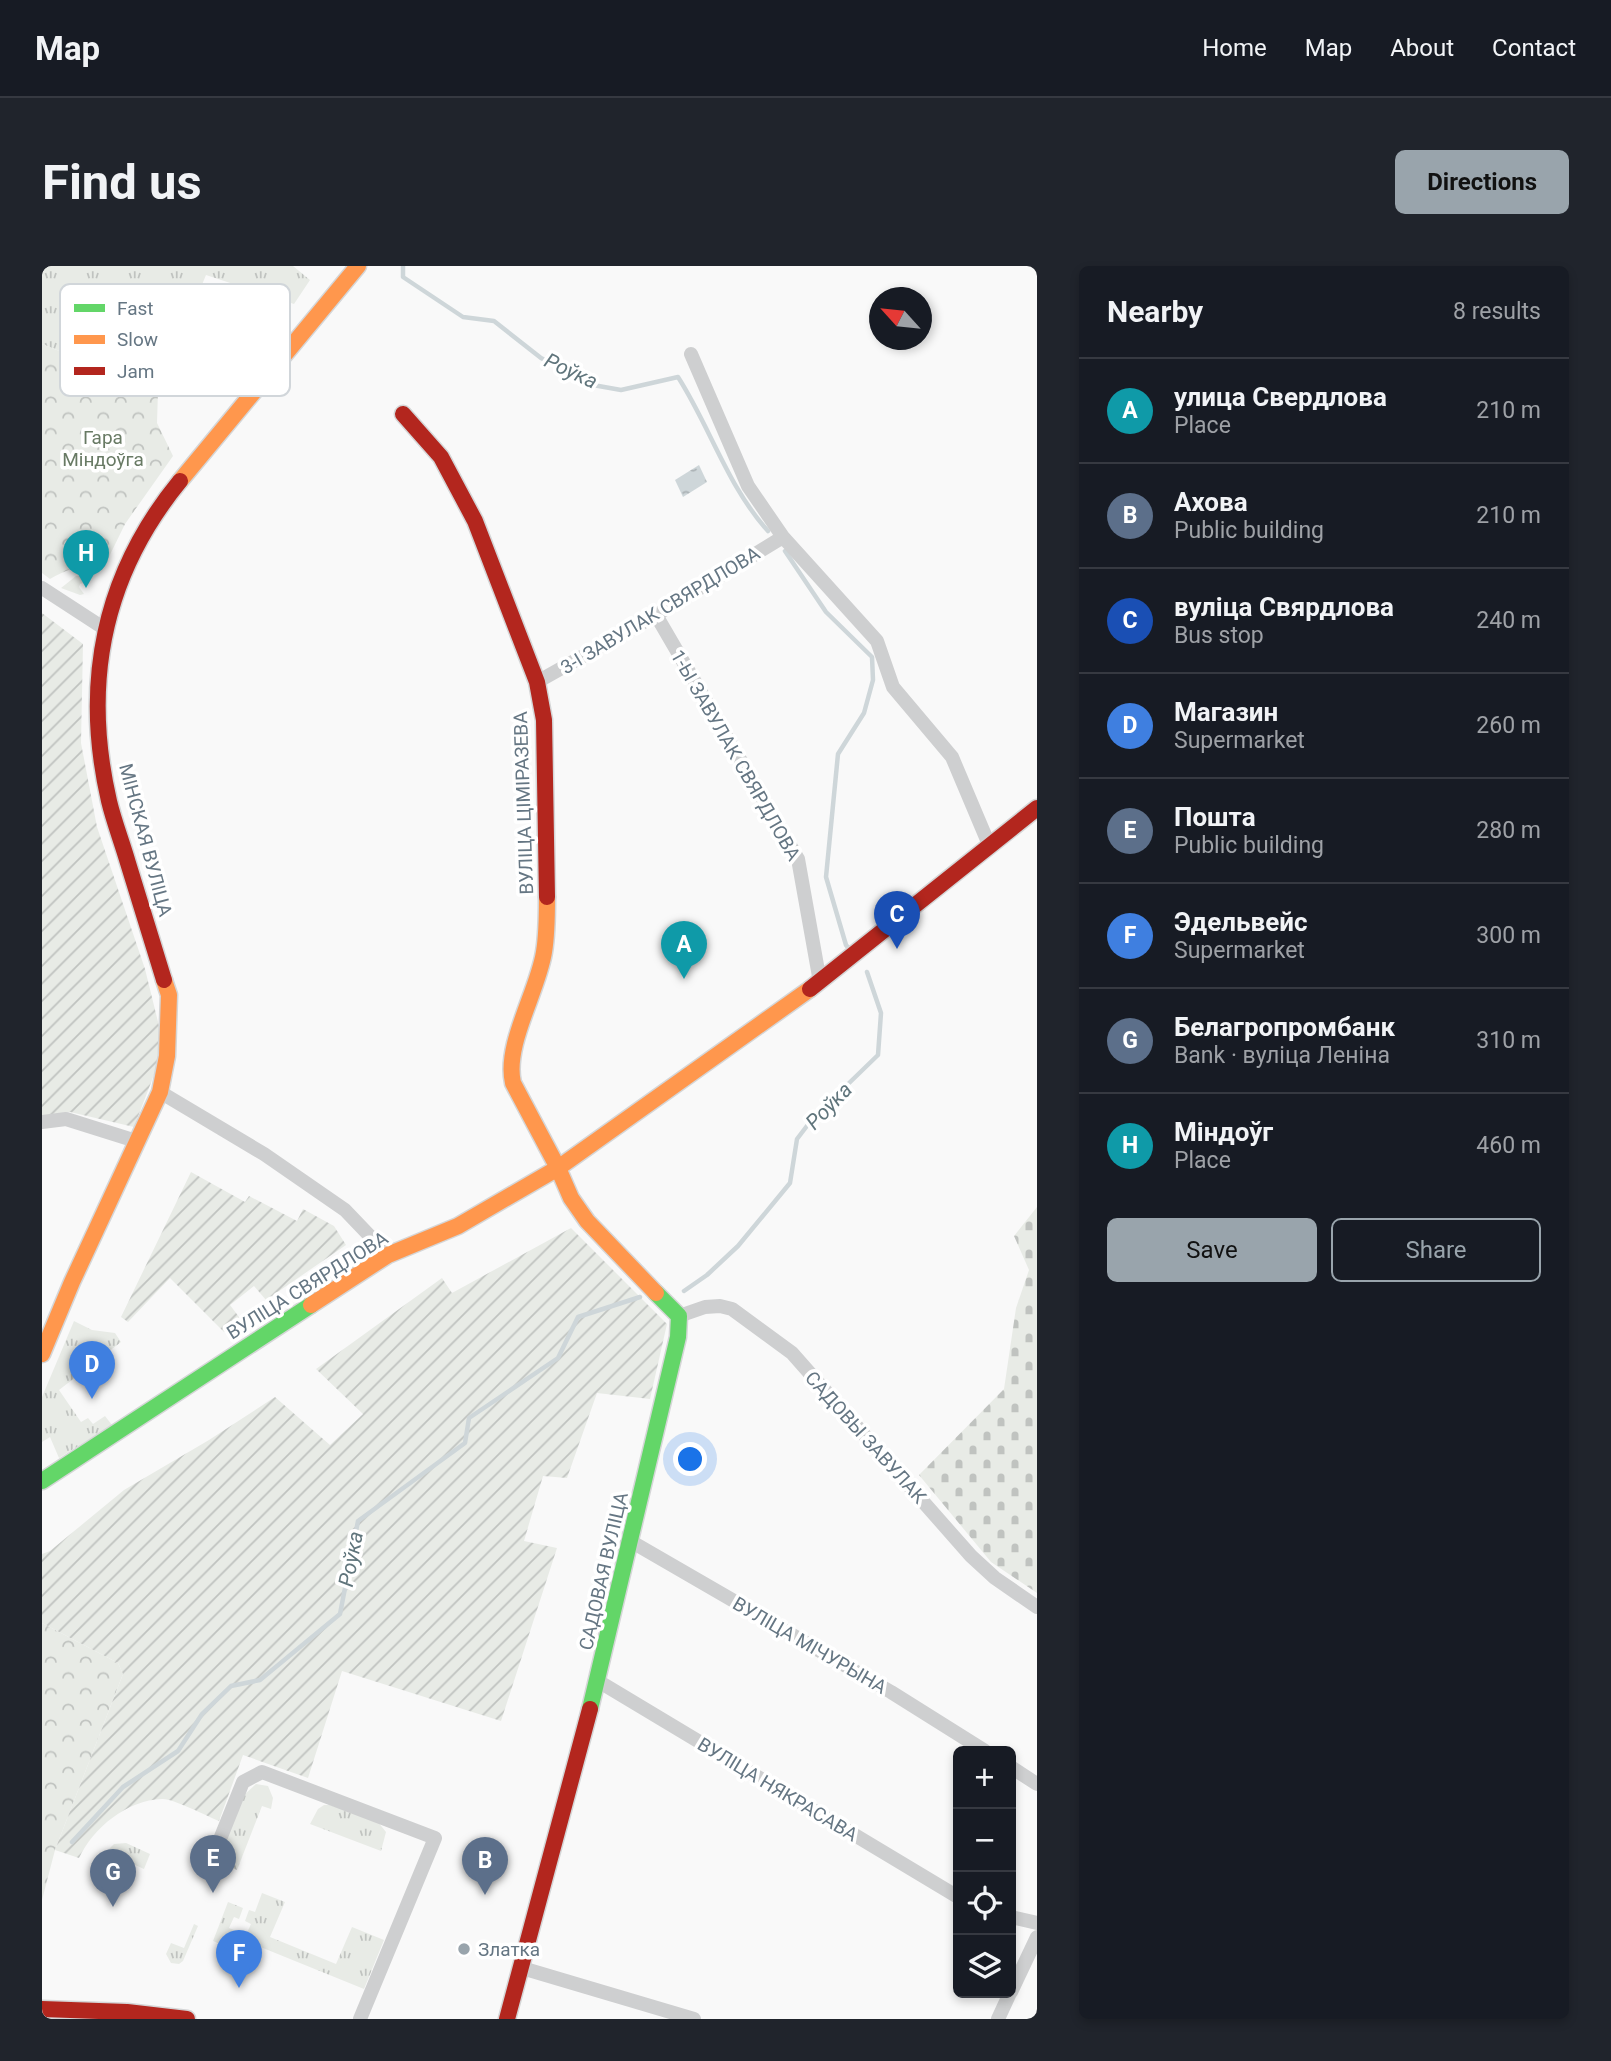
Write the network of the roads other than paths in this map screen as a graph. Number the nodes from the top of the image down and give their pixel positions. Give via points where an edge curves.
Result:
1 (358, 266) edge
2 (290, 348) edge
3 (691, 354) dead end
4 (251, 396) edge
5 (403, 414) dead end
6 (783, 537) junction
7 (42, 588) edge
8 (656, 615) junction
9 (105, 629) junction
10 (537, 682) junction
11 (1037, 808) edge
12 (990, 846) junction
13 (820, 982) junction
14 (160, 1092) junction
15 (42, 1122) edge
16 (136, 1141) junction
17 (558, 1168) junction
18 (388, 1255) junction
19 (678, 1316) junction
20 (42, 1354) edge
21 (42, 1481) edge
22 (632, 1542) junction
23 (1037, 1606) edge
24 (598, 1681) junction
25 (977, 1746) edge
26 (1016, 1770) edge
27 (1037, 1784) edge
28 (214, 1854) dead end
29 (953, 1894) edge
30 (1016, 1918) edge
31 (1037, 1923) edge
32 (1037, 1937) edge
33 (522, 1968) junction
34 (1016, 1981) edge
35 (1008, 1998) edge
36 (42, 2009) edge
37 (187, 2019) edge
38 (360, 2019) edge
39 (507, 2019) edge
40 (694, 2019) edge
41 (998, 2019) edge

1 - 2 street, МІНСКАЯ ВУЛІЦА
3 - 6 street via 748,486
4 - 9 street, МІНСКАЯ ВУЛІЦА via 167,497 115,594
5 - 10 street, ВУЛІЦА ЦІМІРАЗЕВА via 441,457 475,521
6 - 8 street, 3-І ЗАВУЛАК СВЯРДЛОВА
6 - 12 street via 877,641 893,687 952,757
7 - 9 street
8 - 10 street, 3-І ЗАВУЛАК СВЯРДЛОВА
8 - 13 street, 1-Ы ЗАВУЛАК СВЯРДЛОВА via 798,859
9 - 14 street, МІНСКАЯ ВУЛІЦА via 97,681 109,802 169,995 167,1056
10 - 17 street, ВУЛІЦА ЦІМІРАЗЕВА via 544,720 547,913 544,953 510,1070
11 - 12 street, ВУЛІЦА СВЯРДЛОВА
12 - 13 street, ВУЛІЦА СВЯРДЛОВА
13 - 17 street, ВУЛІЦА СВЯРДЛОВА
14 - 16 street, МІНСКАЯ ВУЛІЦА
14 - 18 street via 264,1154 345,1210
15 - 16 street via 66,1119
16 - 20 street, МІНСКАЯ ВУЛІЦА
17 - 18 street, ВУЛІЦА СВЯРДЛОВА via 458,1226
17 - 19 street via 587,1221
18 - 21 street, ВУЛІЦА СВЯРДЛОВА
19 - 22 street, САДОВАЯ ВУЛІЦА via 678,1338
19 - 23 street, САДОВЫ ЗАВУЛАК via 705,1307 733,1309 792,1353 971,1556
22 - 24 street, САДОВАЯ ВУЛІЦА
22 - 25 street, ВУЛІЦА МІЧУРЫНА
24 - 29 street, ВУЛІЦА НЯКРАСАВА
24 - 33 street, САДОВАЯ ВУЛІЦА
26 - 27 street
28 - 38 street via 243,1782 262,1772 435,1838
30 - 31 street
32 - 34 street
33 - 39 street, САДОВАЯ ВУЛІЦА
33 - 40 street
35 - 41 street
36 - 37 street

